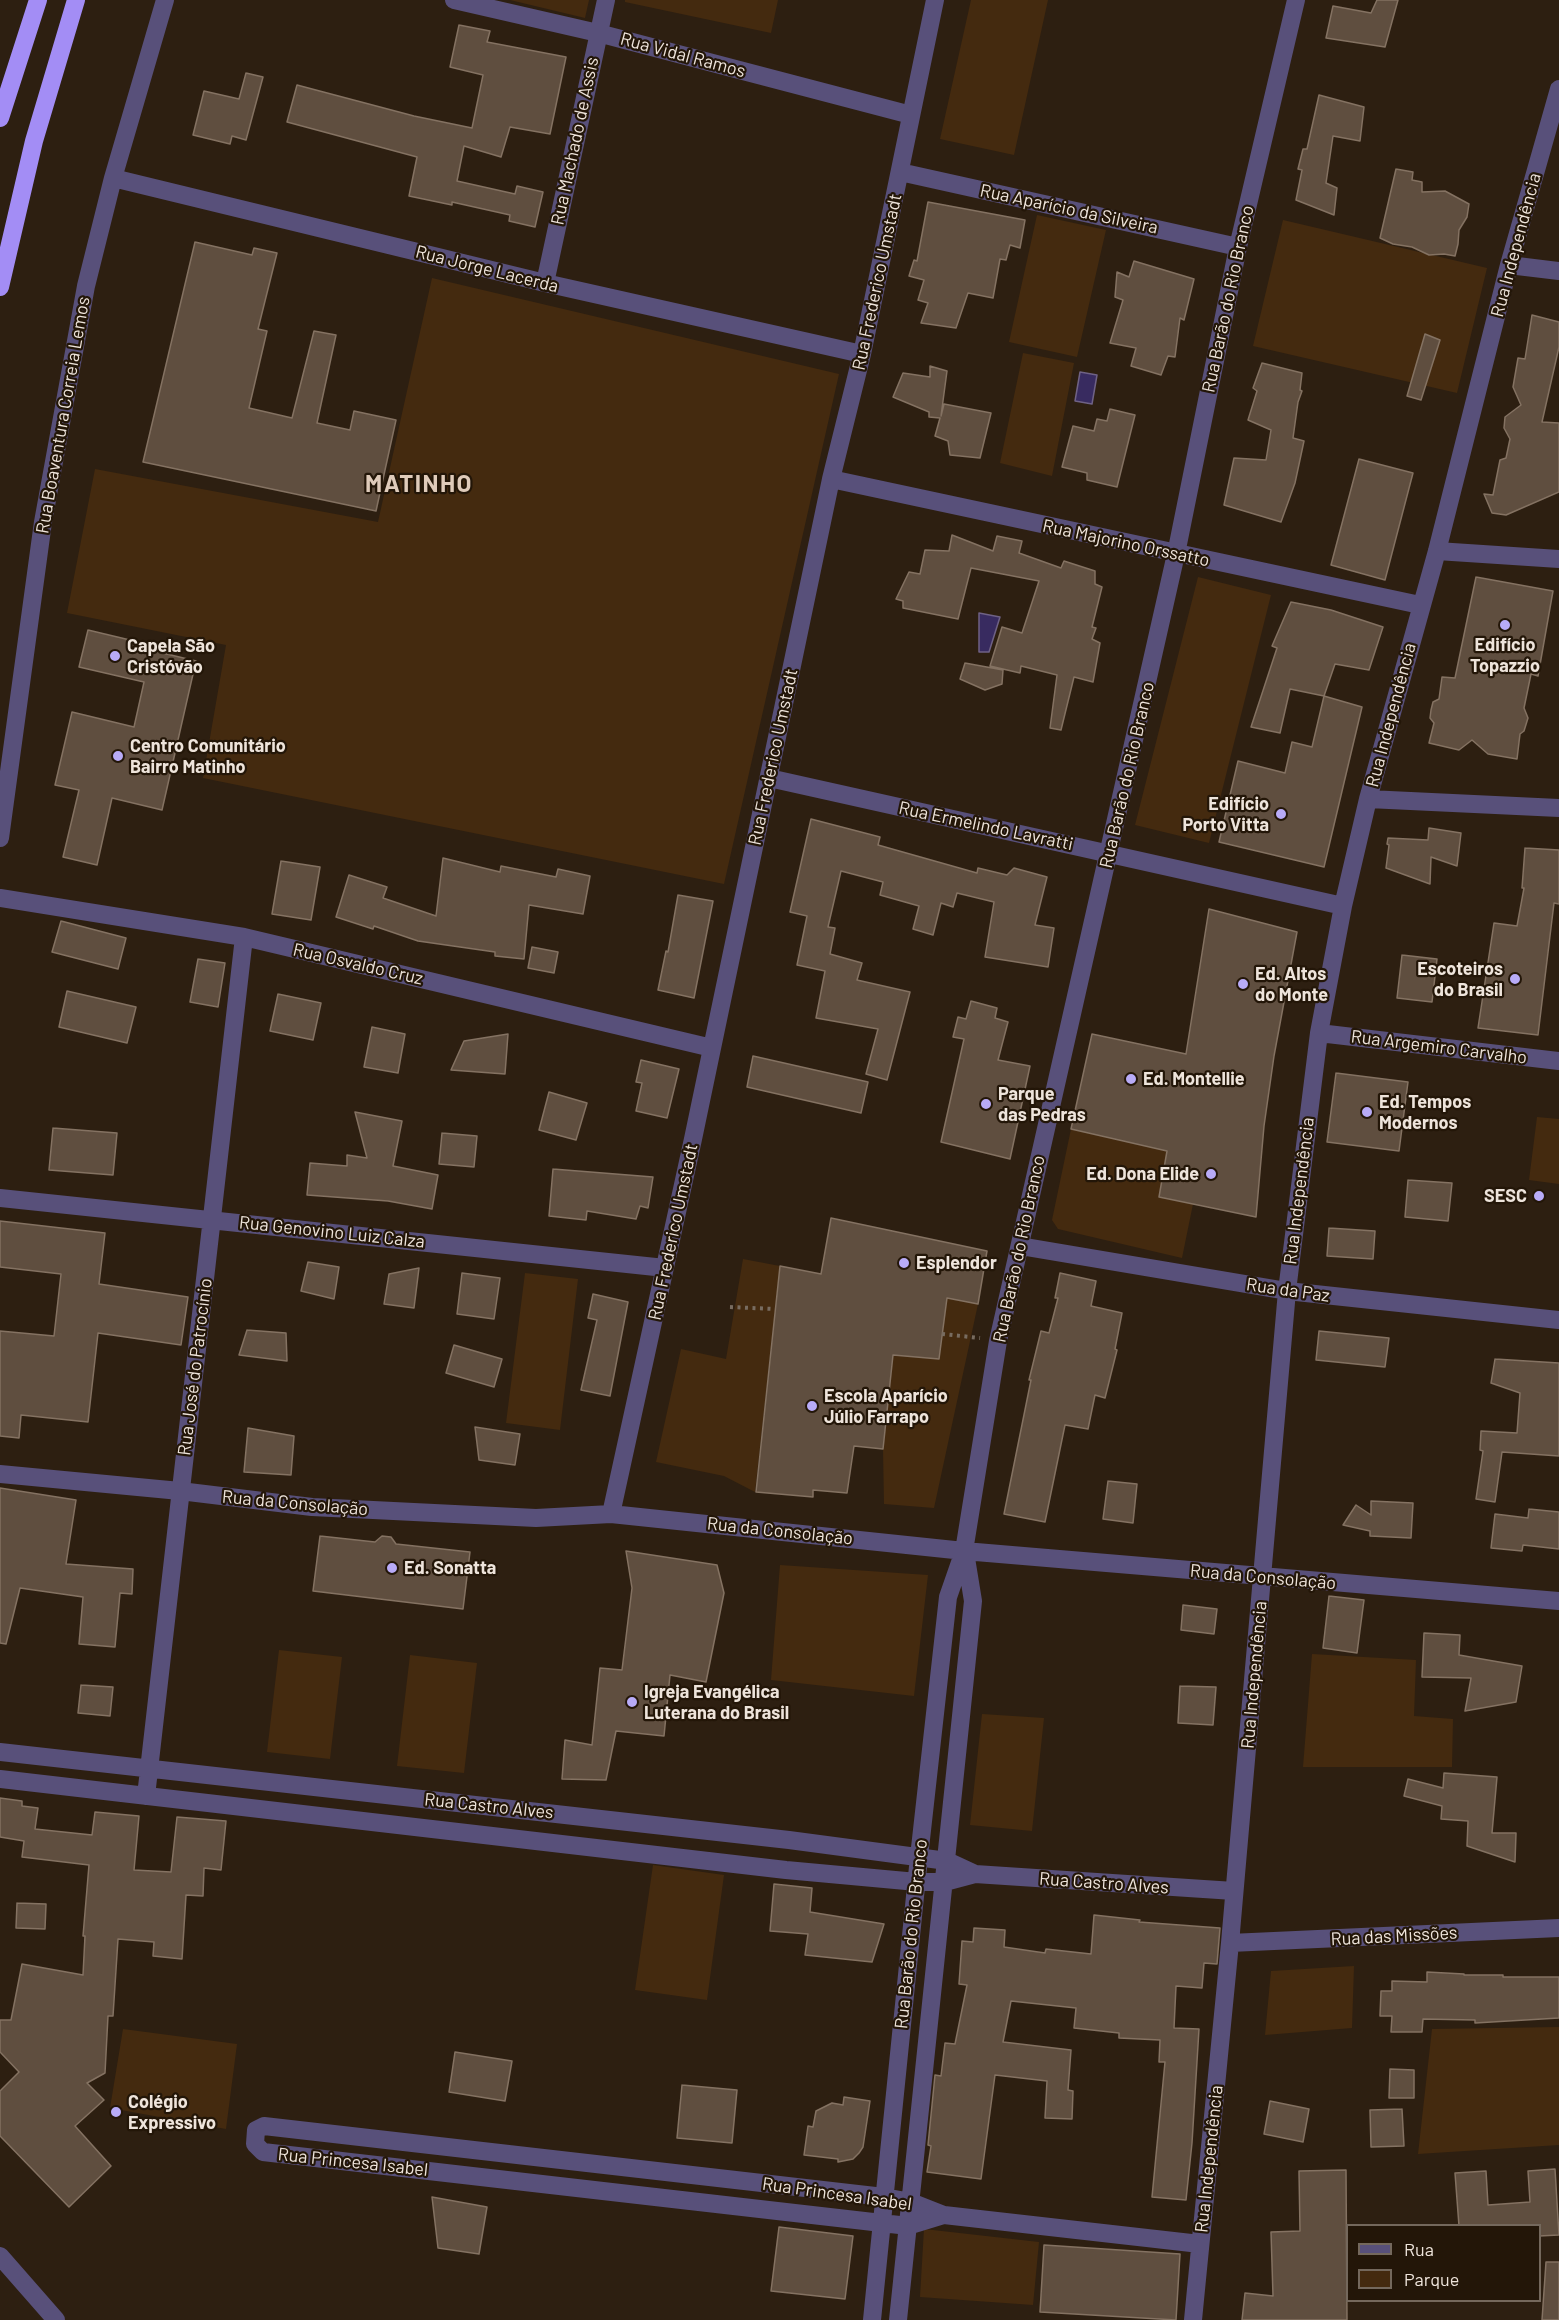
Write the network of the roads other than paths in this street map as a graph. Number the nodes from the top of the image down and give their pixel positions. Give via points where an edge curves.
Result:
1 (38, 0) edge
2 (76, 0) edge
3 (165, 0) edge
4 (453, 0) edge
5 (606, 0) edge
6 (935, 0) edge
7 (1296, 0) edge
8 (598, 33) junction
9 (1559, 89) edge
10 (911, 115) junction
11 (0, 118) edge
12 (900, 172) junction
13 (113, 178) junction
14 (1238, 247) junction
15 (1509, 265) junction
16 (1559, 271) edge
17 (545, 283) junction
18 (0, 287) edge
19 (862, 354) junction
20 (831, 479) junction
21 (1437, 551) junction
22 (1176, 554) junction
23 (1559, 559) edge
24 (1420, 605) junction
25 (769, 778) junction
26 (1368, 799) junction
27 (1559, 808) edge
28 (0, 838) edge
29 (1109, 853) junction
30 (0, 898) edge
31 (1343, 906) junction
32 (244, 937) junction
33 (1318, 1033) junction
34 (712, 1048) junction
35 (1559, 1061) edge
36 (0, 1198) edge
37 (212, 1220) junction
38 (1020, 1246) junction
39 (665, 1268) junction
40 (1287, 1291) junction
41 (1559, 1320) edge
42 (0, 1474) edge
43 (180, 1491) junction
44 (611, 1514) junction
45 (964, 1551) junction
46 (1263, 1577) junction
47 (1559, 1601) edge
48 (935, 1725) junction
49 (961, 1727) junction
50 (0, 1752) edge
51 (41, 1756) junction
52 (149, 1768) junction
53 (0, 1779) edge
54 (39, 1784) junction
55 (293, 1784) junction
56 (146, 1796) junction
57 (408, 1797) junction
58 (291, 1813) junction
59 (582, 1816) junction
60 (406, 1826) junction
61 (692, 1829) junction
62 (789, 1840) junction
63 (579, 1846) junction
64 (919, 1857) junction
65 (689, 1858) junction
66 (947, 1861) junction
67 (786, 1870) junction
68 (975, 1874) junction
69 (916, 1882) junction
70 (945, 1882) junction
71 (1234, 1891) junction
72 (1559, 1928) edge
73 (1230, 1943) junction
74 (905, 1997) junction
75 (931, 1999) junction
76 (895, 2088) junction
77 (923, 2089) junction
78 (405, 2142) junction
79 (468, 2149) junction
80 (529, 2156) junction
81 (594, 2164) junction
82 (402, 2167) junction
83 (650, 2170) junction
84 (466, 2175) junction
85 (714, 2178) junction
86 (527, 2182) junction
87 (781, 2185) junction
88 (593, 2189) junction
89 (647, 2195) junction
90 (884, 2197) junction
91 (911, 2202) junction
92 (712, 2203) junction
93 (780, 2211) junction
94 (944, 2215) junction
95 (881, 2223) junction
96 (908, 2226) junction
97 (1200, 2244) junction
98 (0, 2256) edge
99 (56, 2320) edge
100 (872, 2320) edge
101 (898, 2320) edge
102 (1193, 2320) edge

1 - 11 highway
2 - 18 highway via 34,141
3 - 13 street, Rua Boaventura Correia Lemos
4 - 8 street, Rua Vidal Ramos
5 - 8 street, Rua Machado de Assis
6 - 10 street, Rua Frederico Umstadt
7 - 14 street, Rua Barão do Rio Branco
8 - 10 street, Rua Vidal Ramos
8 - 17 street, Rua Machado de Assis
9 - 15 street, Rua Independência
10 - 12 street, Rua Frederico Umstadt
12 - 14 street, Rua Aparício da Silveira
12 - 19 street, Rua Frederico Umstadt
13 - 17 street, Rua Jorge Lacerda
13 - 28 street, Rua Boaventura Correia Lemos via 86,285 42,522
14 - 22 street, Rua Barão do Rio Branco
15 - 16 street
15 - 21 street, Rua Independência
17 - 19 street, Rua Jorge Lacerda
19 - 20 street, Rua Frederico Umstadt
20 - 22 street, Rua Majorino Orssatto
20 - 25 street, Rua Frederico Umstadt
21 - 23 street
21 - 24 street, Rua Independência
22 - 24 street, Rua Majorino Orssatto
22 - 29 street, Rua Barão do Rio Branco
24 - 26 street, Rua Independência
25 - 29 street, Rua Ermelindo Lavratti
25 - 34 street, Rua Frederico Umstadt
26 - 27 street
26 - 31 street, Rua Independência
29 - 31 street, Rua Ermelindo Lavratti
29 - 38 street, Rua Barão do Rio Branco
30 - 32 street, Rua Osvaldo Cruz
31 - 33 street, Rua Independência
32 - 34 street, Rua Osvaldo Cruz
32 - 37 street, Rua José do Patrocínio
33 - 35 street, Rua Argemiro Carvalho
33 - 40 street, Rua Independência
34 - 39 street, Rua Frederico Umstadt
36 - 37 street, Rua Genovino Luiz Calza
37 - 39 street, Rua Genovino Luiz Calza
37 - 43 street, Rua José do Patrocínio
38 - 40 street, Rua da Paz
38 - 45 street, Rua Barão do Rio Branco via 998,1341
39 - 44 street, Rua Frederico Umstadt
40 - 41 street, Rua da Paz
40 - 46 street, Rua Independência
42 - 43 street, Rua da Consolação
43 - 44 street, Rua da Consolação via 312,1507 536,1518
43 - 52 street, Rua José do Patrocínio
44 - 45 street, Rua da Consolação
45 - 46 street, Rua da Consolação
45 - 48 street, Rua Barão do Rio Branco via 948,1597
45 - 49 street, Rua Barão do Rio Branco via 973,1601
46 - 47 street, Rua da Consolação
46 - 71 street, Rua Independência
48 - 49 street
48 - 64 street, Rua Barão do Rio Branco
49 - 66 street, Rua Barão do Rio Branco
50 - 51 street, Rua Castro Alves
51 - 52 street, Rua Castro Alves
51 - 54 street
52 - 55 street, Rua Castro Alves
52 - 56 street, Rua José do Patrocínio
53 - 54 street, Rua Castro Alves
54 - 56 street, Rua Castro Alves
55 - 57 street, Rua Castro Alves
55 - 58 street
56 - 58 street, Rua Castro Alves
57 - 59 street, Rua Castro Alves
57 - 60 street
58 - 60 street, Rua Castro Alves
59 - 61 street, Rua Castro Alves
59 - 63 street
60 - 63 street, Rua Castro Alves
61 - 62 street, Rua Castro Alves
61 - 65 street
62 - 64 street, Rua Castro Alves
62 - 67 street
63 - 65 street, Rua Castro Alves
64 - 66 street, Rua Castro Alves
64 - 69 street, Rua Barão do Rio Branco
65 - 67 street, Rua Castro Alves
66 - 68 street, Rua Castro Alves
66 - 70 street, Rua Barão do Rio Branco
67 - 69 street, Rua Castro Alves
68 - 70 street, Rua Castro Alves
68 - 71 street, Rua Castro Alves
69 - 70 street, Rua Castro Alves
69 - 74 street, Rua Barão do Rio Branco
70 - 75 street, Rua Barão do Rio Branco
71 - 73 street, Rua Independência
72 - 73 street, Rua das Missões
73 - 97 street, Rua Independência
74 - 75 street
74 - 76 street, Rua Barão do Rio Branco
75 - 77 street, Rua Barão do Rio Branco
76 - 77 street
76 - 90 street, Rua Barão do Rio Branco
77 - 91 street, Rua Barão do Rio Branco
78 - 79 street, Rua Princesa Isabel
78 - 82 street
78 - 82 street, Rua Princesa Isabel via 264,2126 256,2130 255,2137 255,2144 263,2152
79 - 80 street, Rua Princesa Isabel
79 - 84 street
80 - 81 street, Rua Princesa Isabel
80 - 86 street
81 - 83 street, Rua Princesa Isabel
81 - 88 street
82 - 84 street, Rua Princesa Isabel
83 - 85 street, Rua Princesa Isabel
83 - 89 street
84 - 86 street, Rua Princesa Isabel
85 - 87 street, Rua Princesa Isabel
85 - 92 street
86 - 88 street, Rua Princesa Isabel
87 - 90 street, Rua Princesa Isabel
87 - 93 street
88 - 89 street, Rua Princesa Isabel
89 - 92 street, Rua Princesa Isabel
90 - 91 street, Rua Princesa Isabel
90 - 95 street, Rua Barão do Rio Branco
91 - 94 street, Rua Princesa Isabel
91 - 96 street, Rua Barão do Rio Branco
92 - 93 street, Rua Princesa Isabel
93 - 95 street, Rua Princesa Isabel
94 - 96 street, Rua Princesa Isabel
94 - 97 street, Rua Princesa Isabel
95 - 96 street, Rua Princesa Isabel
95 - 100 street, Rua Barão do Rio Branco
96 - 101 street, Rua Barão do Rio Branco
97 - 102 street, Rua Independência
98 - 99 street

